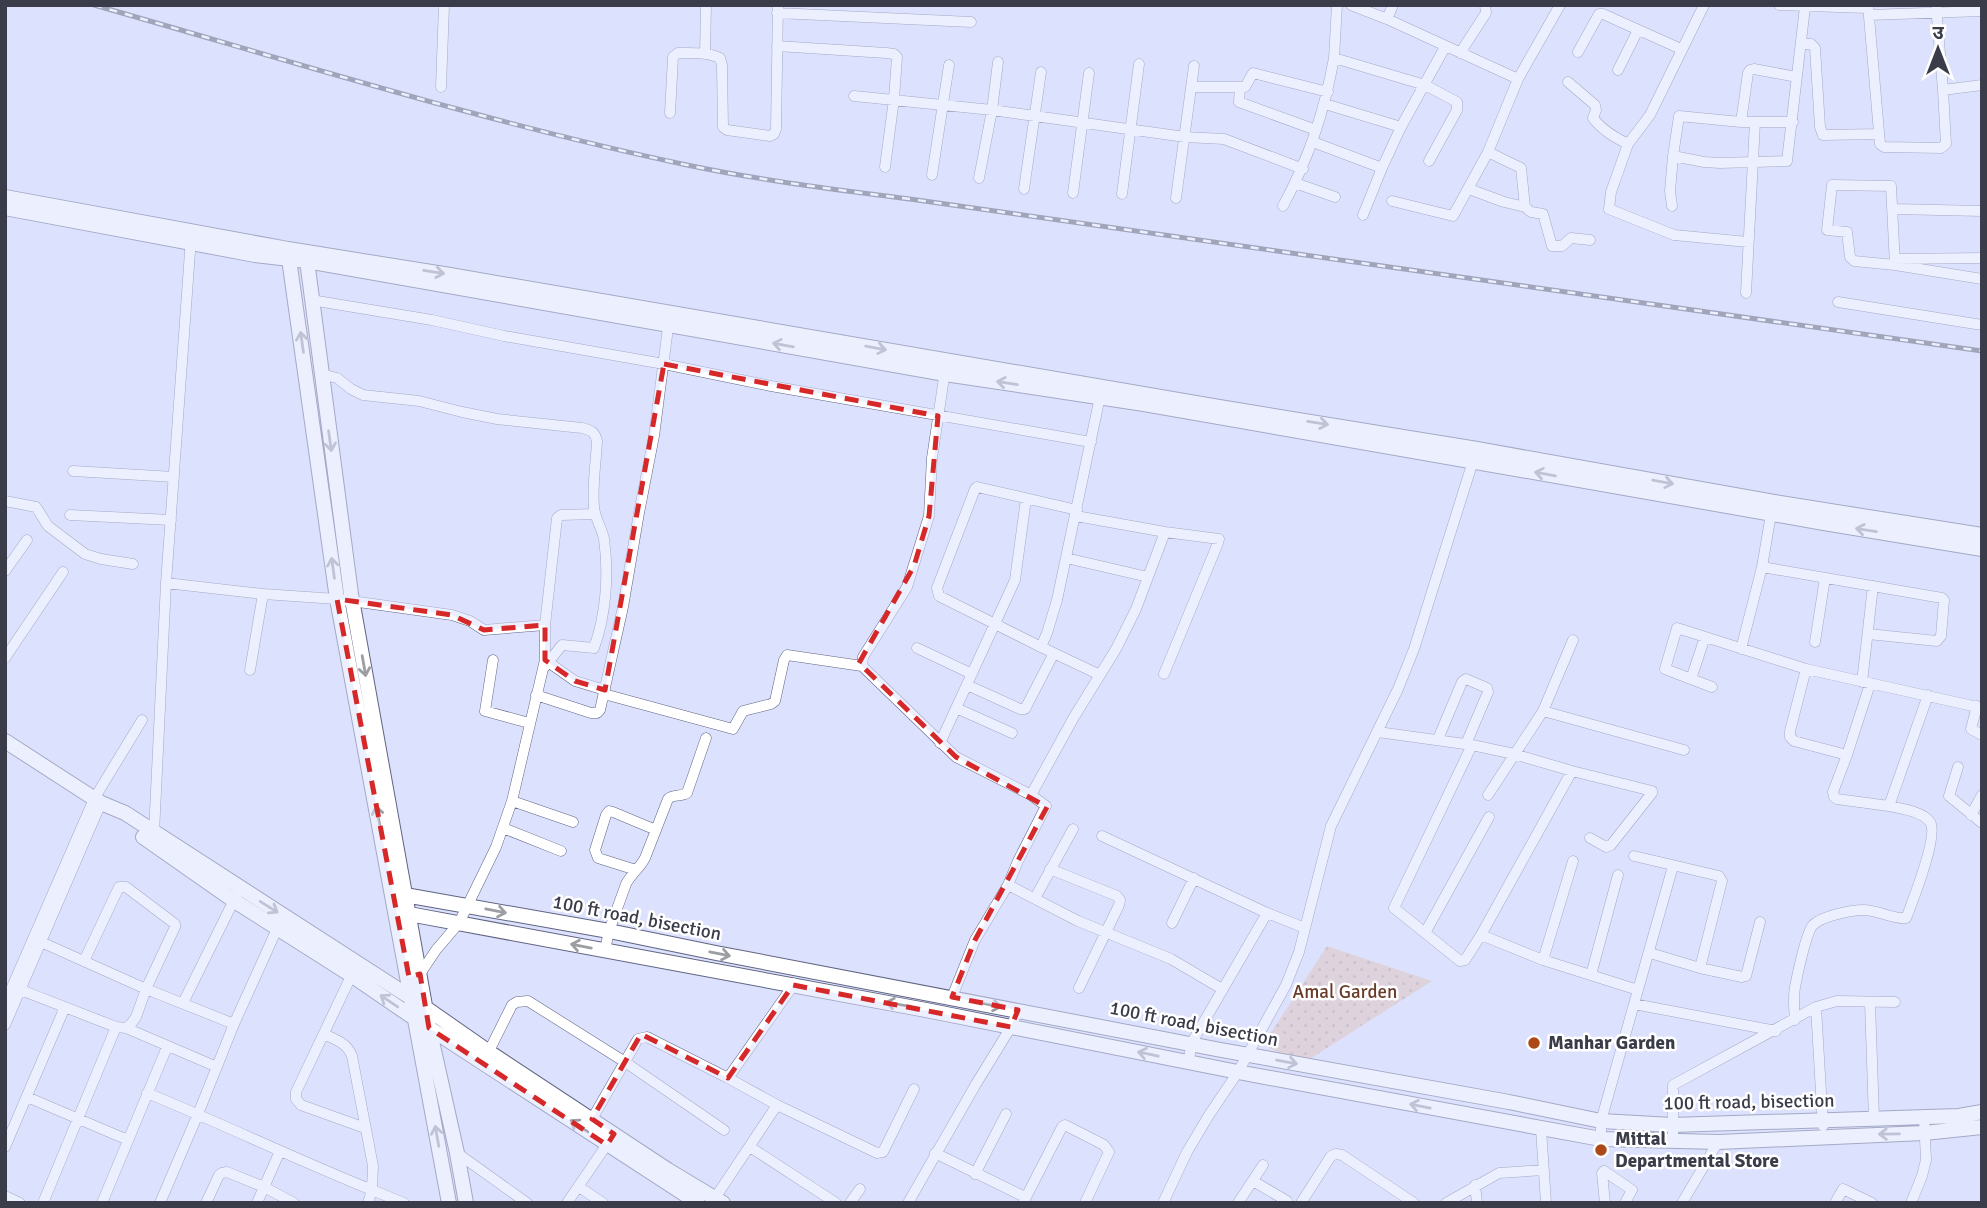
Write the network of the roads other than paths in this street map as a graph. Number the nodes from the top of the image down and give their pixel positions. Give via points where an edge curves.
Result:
1 (444, 5) edge
2 (706, 5) edge
3 (1338, 5) edge
4 (1351, 5) edge
5 (1393, 5) edge
6 (1485, 5) edge
7 (1560, 5) edge
8 (1704, 5) edge
9 (1779, 5) edge
10 (1805, 7) junction
11 (778, 9) edge
12 (1936, 9) edge
13 (1868, 10) edge
14 (1982, 11) edge
15 (1387, 19) junction
16 (971, 22) dead end
17 (1638, 30) junction
18 (1801, 44) junction
19 (777, 47) junction
20 (1445, 47) junction
21 (1681, 49) junction
22 (1578, 52) dead end
23 (1460, 53) junction
24 (705, 54) junction
25 (1334, 58) junction
26 (998, 62) dead end
27 (1139, 64) dead end
28 (948, 65) dead end
29 (1194, 66) dead end
30 (1618, 70) dead end
31 (1041, 72) dead end
32 (1089, 72) dead end
33 (1797, 77) junction
34 (1518, 79) junction
35 (1568, 82) dead end
36 (1425, 85) junction
37 (1982, 85) edge
38 (441, 87) dead end
39 (1191, 87) junction
40 (1240, 87) junction
41 (1943, 90) junction
42 (1328, 92) junction
43 (854, 96) dead end
44 (894, 99) junction
45 (1325, 104) junction
46 (941, 105) junction
47 (992, 110) junction
48 (670, 113) dead end
49 (1036, 115) junction
50 (1084, 122) junction
51 (1741, 122) junction
52 (1755, 122) junction
53 (1793, 122) junction
54 (1401, 127) junction
55 (1132, 129) junction
56 (1317, 130) junction
57 (1879, 134) junction
58 (1185, 136) junction
59 (1313, 142) junction
60 (1628, 144) junction
61 (1488, 152) junction
62 (1673, 156) junction
63 (1429, 161) dead end
64 (1752, 162) junction
65 (885, 167) dead end
66 (1382, 168) junction
67 (1303, 169) junction
68 (932, 175) dead end
69 (979, 178) dead end
70 (1295, 183) junction
71 (1469, 188) junction
72 (1024, 189) dead end
73 (1073, 193) dead end
74 (1122, 194) dead end
75 (5, 197) edge
76 (1335, 197) dead end
77 (1176, 198) dead end
78 (1392, 201) dead end
79 (1283, 206) dead end
80 (1672, 206) dead end
81 (1525, 207) junction
82 (5, 208) edge
83 (1893, 209) junction
84 (1982, 211) edge
85 (1363, 215) dead end
86 (191, 237) junction
87 (1590, 240) dead end
88 (1748, 242) junction
89 (288, 254) junction
90 (306, 257) junction
91 (1982, 258) edge
92 (1895, 262) junction
93 (1982, 279) edge
94 (1746, 293) dead end
95 (311, 300) junction
96 (1838, 302) dead end
97 (670, 318) junction
98 (1982, 325) edge
99 (664, 364) junction
100 (946, 367) junction
101 (321, 374) junction
102 (1101, 392) junction
103 (938, 416) junction
104 (1091, 442) junction
105 (1475, 455) junction
106 (73, 471) dead end
107 (174, 477) junction
108 (1026, 499) junction
109 (5, 501) edge
110 (1780, 511) junction
111 (1076, 513) junction
112 (595, 514) junction
113 (70, 515) dead end
114 (171, 520) junction
115 (1165, 532) junction
116 (1982, 535) edge
117 (27, 540) dead end
118 (1982, 549) edge
119 (1066, 558) junction
120 (133, 564) dead end
121 (1762, 567) junction
122 (5, 571) edge
123 (63, 572) dead end
124 (1148, 577) junction
125 (1825, 578) junction
126 (166, 583) junction
127 (1873, 586) junction
128 (263, 594) junction
129 (345, 600) junction
130 (545, 625) junction
131 (994, 625) junction
132 (1868, 634) junction
133 (1705, 637) junction
134 (1573, 640) dead end
135 (1815, 642) dead end
136 (1041, 647) junction
137 (917, 648) dead end
138 (1741, 649) junction
139 (1054, 653) junction
140 (5, 658) edge
141 (493, 660) dead end
142 (546, 665) junction
143 (862, 666) junction
144 (1806, 669) junction
145 (250, 670) dead end
146 (972, 674) junction
147 (1164, 674) dead end
148 (1100, 675) junction
149 (1691, 679) junction
150 (1866, 683) junction
151 (967, 685) junction
152 (1712, 687) dead end
153 (604, 692) junction
154 (536, 695) junction
155 (1928, 695) junction
156 (1979, 707) edge
157 (956, 708) junction
158 (1544, 711) junction
159 (142, 720) dead end
160 (529, 723) junction
161 (1378, 732) junction
162 (1012, 733) dead end
163 (1982, 735) edge
164 (706, 738) dead end
165 (1438, 739) junction
166 (5, 741) edge
167 (940, 743) junction
168 (1469, 744) junction
169 (1685, 750) dead end
170 (1514, 754) junction
171 (1847, 755) junction
172 (1958, 767) dead end
173 (1572, 771) junction
174 (1982, 794) edge
175 (1031, 795) junction
176 (1488, 795) dead end
177 (512, 801) junction
178 (101, 803) junction
179 (1889, 806) junction
180 (1972, 815) junction
181 (1489, 817) dead end
182 (573, 822) dead end
183 (1982, 823) edge
184 (503, 828) junction
185 (1073, 829) dead end
186 (656, 830) junction
187 (154, 833) junction
188 (1102, 836) dead end
189 (1590, 838) dead end
190 (561, 851) dead end
191 (1634, 856) dead end
192 (1573, 861) dead end
193 (1673, 866) junction
194 (1050, 869) junction
195 (636, 870) junction
196 (1618, 875) dead end
197 (1194, 878) junction
198 (1007, 885) junction
199 (237, 894) junction
200 (405, 895) junction
201 (1035, 898) junction
202 (467, 905) junction
203 (1267, 913) junction
204 (409, 914) junction
205 (1760, 922) dead end
206 (459, 923) junction
207 (1172, 923) dead end
208 (1305, 928) junction
209 (277, 929) junction
210 (609, 931) junction
211 (1106, 932) junction
212 (1425, 933) junction
213 (1481, 935) junction
214 (41, 942) junction
215 (605, 950) junction
216 (1650, 953) junction
217 (1543, 960) junction
218 (84, 961) junction
219 (796, 968) junction
220 (1700, 968) junction
221 (354, 969) junction
222 (1591, 975) junction
223 (414, 976) junction
224 (792, 985) junction
225 (1079, 988) dead end
226 (146, 989) junction
227 (1222, 989) junction
228 (21, 990) junction
229 (1638, 990) junction
230 (952, 997) junction
231 (413, 999) junction
232 (1870, 1002) junction
233 (1895, 1002) dead end
234 (5, 1003) edge
235 (183, 1003) junction
236 (1634, 1004) junction
237 (65, 1007) junction
238 (1816, 1007) junction
239 (1018, 1010) junction
240 (424, 1018) junction
241 (1795, 1020) junction
242 (234, 1024) junction
243 (5, 1025) edge
244 (121, 1027) junction
245 (1011, 1027) junction
246 (1776, 1031) junction
247 (324, 1034) junction
248 (1191, 1044) junction
249 (167, 1047) junction
250 (1247, 1054) junction
251 (486, 1057) junction
252 (625, 1062) junction
253 (1189, 1062) junction
254 (217, 1067) junction
255 (1238, 1072) junction
256 (728, 1078) junction
257 (914, 1089) dead end
258 (1450, 1091) junction
259 (148, 1093) junction
260 (27, 1097) junction
261 (1509, 1102) junction
262 (777, 1105) junction
263 (1446, 1111) junction
264 (1982, 1112) edge
265 (198, 1114) junction
266 (1006, 1114) dead end
267 (1924, 1117) junction
268 (78, 1118) junction
269 (592, 1119) junction
270 (1874, 1119) junction
271 (1823, 1120) junction
272 (1601, 1121) junction
273 (1506, 1122) junction
274 (1672, 1125) junction
275 (1982, 1127) edge
276 (365, 1128) junction
277 (1541, 1129) junction
278 (724, 1130) dead end
279 (1924, 1133) junction
280 (1824, 1136) junction
281 (611, 1139) junction
282 (1601, 1139) junction
283 (128, 1140) junction
284 (1673, 1141) junction
285 (1718, 1142) junction
286 (5, 1147) edge
287 (750, 1147) junction
288 (280, 1151) junction
289 (457, 1153) junction
290 (935, 1153) junction
291 (1263, 1165) dead end
292 (1544, 1170) junction
293 (975, 1174) junction
294 (1253, 1181) junction
295 (1475, 1185) junction
296 (264, 1187) junction
297 (579, 1187) junction
298 (860, 1189) dead end
299 (373, 1190) junction
300 (5, 1196) edge
301 (1024, 1200) edge
302 (717, 1201) edge
303 (1288, 1202) edge
304 (20, 1203) edge
305 (43, 1203) edge
306 (102, 1203) edge
307 (160, 1203) edge
308 (206, 1203) edge
309 (257, 1203) edge
310 (295, 1203) edge
311 (368, 1203) edge
312 (404, 1203) edge
313 (449, 1203) edge
314 (466, 1203) edge
315 (527, 1203) edge
316 (567, 1203) edge
317 (603, 1203) edge
318 (698, 1203) edge
319 (836, 1203) edge
320 (850, 1203) edge
321 (908, 1203) edge
322 (1085, 1203) edge
323 (1163, 1203) edge
324 (1238, 1203) edge
325 (1301, 1203) edge
326 (1414, 1203) edge
327 (1446, 1203) edge
328 (1477, 1203) edge
329 (1546, 1203) edge
330 (1605, 1203) edge
331 (1625, 1203) edge
332 (1682, 1203) edge
333 (1835, 1203) edge
334 (1872, 1203) edge
335 (1911, 1203) edge

1 - 38 street
2 - 24 street
3 - 25 street
4 - 15 street
5 - 15 street
6 - 23 street via 1486,13
7 - 34 street
8 - 21 street
9 - 10 street
10 - 13 street
10 - 18 street
11 - 16 street
11 - 19 street
12 - 13 street
12 - 14 street
12 - 41 street
13 - 57 street
15 - 20 street
17 - 21 street
17 - 22 street via 1599,14
17 - 30 street
18 - 33 street
18 - 57 street via 1815,48 1823,135
19 - 24 street via 776,129 770,136 723,127 722,65 720,58
19 - 44 street via 894,54 898,60
20 - 23 street
20 - 36 street
21 - 60 street via 1650,115
23 - 34 street
24 - 48 street via 678,52 673,57
25 - 36 street
25 - 42 street
26 - 47 street
27 - 55 street
28 - 46 street
29 - 39 street
31 - 49 street
32 - 50 street
33 - 51 street via 1750,70
33 - 53 street
34 - 61 street
35 - 60 street via 1595,105 1593,119
36 - 54 street
36 - 63 street via 1458,105
37 - 41 street
39 - 40 street
39 - 58 street
40 - 42 street via 1247,86 1253,72
40 - 56 street via 1239,102
41 - 57 street via 1943,148 1884,148
42 - 45 street
43 - 44 street
44 - 46 street
44 - 65 street
45 - 54 street
45 - 56 street
46 - 47 street
46 - 68 street
47 - 49 street
47 - 69 street
49 - 50 street
49 - 72 street
50 - 55 street
50 - 73 street
51 - 52 street
51 - 62 street via 1679,116
52 - 53 street
52 - 64 street
53 - 64 street via 1787,161
54 - 66 street
55 - 58 street
55 - 74 street
56 - 59 street
58 - 67 street via 1235,142
58 - 77 street
59 - 66 street
59 - 67 street
60 - 88 street via 1609,209 1674,235
61 - 71 street
61 - 81 street via 1521,168
62 - 64 street via 1704,162
62 - 80 street
64 - 88 street
66 - 85 street
67 - 70 street
70 - 76 street
70 - 79 street
71 - 78 street via 1453,216
71 - 81 street
75 - 86 street
81 - 87 street via 1543,214 1552,246 1563,245 1572,237
82 - 86 street
83 - 84 street
83 - 92 street
83 - 92 street via 1889,185 1834,184 1827,228 1847,232 1854,261
86 - 89 street
86 - 107 street
88 - 94 street
89 - 90 street
129 -> 89 street
90 - 95 street
90 - 97 street
91 - 92 street
92 - 93 street
95 - 99 street
95 - 101 street
96 - 98 street
97 - 99 street
97 - 100 street
99 - 103 street
99 - 153 street
100 - 102 street
100 - 103 street
101 - 112 street via 337,378 363,396 591,430 597,441
101 -> 129 street
102 - 104 street
102 - 105 street
103 - 104 street
103 - 143 street via 929,516 914,566
104 - 111 street
105 - 110 street
105 - 161 street via 1414,649
106 - 107 street
107 - 114 street
108 - 111 street
108 - 131 street via 1015,580
108 - 131 street via 975,489 937,588 939,596
109 - 120 street via 36,507 48,526 85,554
110 - 116 street
118 -> 110 street
110 - 121 street
111 - 115 street
111 - 119 street
112 - 130 street via 557,519
112 - 142 street via 604,536 605,569 595,646 562,645
113 - 114 street
114 - 126 street
115 - 124 street
115 - 147 street via 1219,541
117 - 122 street
119 - 124 street
119 - 136 street
121 - 125 street
121 - 138 street
123 - 140 street
124 - 148 street
125 - 127 street
125 - 135 street
126 - 128 street
126 - 187 street
127 - 132 street
127 - 132 street via 1942,598 1941,636 1933,642
128 - 129 street
128 - 145 street
129 - 130 street via 452,615 484,630
129 -> 200 street
223 -> 129 street
130 - 142 street
131 - 136 street
131 - 146 street
132 - 150 street
133 - 138 street
133 - 149 street
133 - 149 street via 1676,629 1665,669
134 - 158 street
136 - 139 street
137 - 146 street
138 - 144 street
139 - 148 street
139 - 151 street via 1025,709
141 - 160 street via 485,711
142 - 153 street
142 - 154 street
143 - 153 street via 787,655 775,701 743,711 733,729
143 - 167 street
144 - 150 street
144 - 171 street via 1790,737
146 - 151 street
148 - 175 street
149 - 152 street
150 - 155 street
150 - 171 street
151 - 157 street
153 - 154 street via 600,710 594,714
154 - 160 street
155 - 156 street
155 - 179 street
156 - 163 street via 1971,729
157 - 162 street
157 - 167 street
158 - 169 street
158 - 170 street
159 - 178 street
160 - 177 street
161 - 165 street
161 - 208 street via 1332,826
164 - 186 street via 687,793 668,799
165 - 168 street
165 - 168 street via 1466,679 1488,692
166 - 178 street
167 - 175 street via 956,757
168 - 170 street
168 - 212 street via 1394,904 1395,910
170 - 173 street
170 - 176 street
171 - 179 street via 1833,797
172 - 180 street via 1949,796
173 - 189 street via 1653,792 1611,845
173 - 213 street
174 - 180 street
175 - 198 street via 1047,808
177 - 182 street
177 - 184 street
178 - 187 street
178 - 199 street via 119,820
178 - 214 street
178 - 234 street
179 - 241 street via 1924,817 1932,828 1907,916 1900,919 1857,910 1813,925 1795,988
180 - 183 street
181 - 212 street
184 - 190 street
184 - 202 street
185 - 194 street
186 - 195 street
186 - 195 street via 607,812 595,850 597,858
187 - 199 street
188 - 197 street
191 - 193 street
192 - 217 street
193 - 216 street
193 - 220 street via 1722,878
194 - 201 street
194 - 211 street via 1117,896 1119,905
195 - 210 street via 629,877
196 - 222 street
197 - 203 street
197 - 207 street
198 - 201 street
198 - 230 street via 975,940
199 - 209 street
199 -> 221 street
199 - 235 street
200 - 202 street, 100 ft road, bisection
200 - 204 street
201 - 211 street
202 - 206 street
202 -> 210 street, 100 ft road, bisection
203 - 208 street
203 - 227 street
204 - 206 street, 100 ft road, bisection
204 - 223 street
205 - 220 street via 1746,976
215 -> 206 street, 100 ft road, bisection
206 - 223 street
208 - 250 street via 1286,985
209 - 221 street
209 - 242 street
210 - 215 street
210 -> 219 street, 100 ft road, bisection
211 - 225 street
211 - 227 street via 1171,959
212 - 213 street via 1463,961
213 - 217 street
214 - 218 street
214 - 228 street
215 - 224 street, 100 ft road, bisection
216 - 220 street
216 - 229 street
217 - 222 street
218 - 226 street
218 - 226 street via 116,890 126,887 175,924
219 - 224 street
219 - 230 street, 100 ft road, bisection
221 - 231 street
240 -> 221 street
221 - 247 street
222 - 229 street
223 - 231 street
223 - 240 street
245 -> 224 street, 100 ft road, bisection
224 - 256 street
226 - 235 street
226 - 244 street via 136,1017
227 - 248 street
228 - 237 street
228 - 243 street
229 - 236 street
230 -> 239 street, 100 ft road, bisection
231 - 240 street
232 - 233 street
232 - 238 street via 1837,1001
232 - 270 street
235 - 242 street
236 - 246 street
236 - 272 street
237 - 244 street
237 - 260 street
238 - 241 street
238 - 271 street
239 - 245 street
239 - 248 street, 100 ft road, bisection
240 - 251 street
240 - 251 street
240 - 289 street
313 -> 240 street
241 - 246 street
242 - 254 street
244 - 249 street
244 - 268 street
253 -> 245 street, 100 ft road, bisection
245 - 290 street
246 - 274 street via 1673,1085
247 - 276 street via 349,1049
247 - 276 street via 296,1099 301,1105
248 - 250 street, 100 ft road, bisection
248 - 253 street
249 - 254 street
249 - 259 street
250 - 255 street
250 -> 258 street, 100 ft road, bisection
251 - 252 street via 512,1005 528,1001
251 - 269 street
281 -> 251 street
252 - 256 street via 638,1039 647,1037
252 - 269 street
252 - 278 street
253 - 255 street, 100 ft road, bisection
254 - 265 street
263 -> 255 street, 100 ft road, bisection
255 - 323 street via 1187,1152
256 - 262 street
257 - 262 street via 880,1153
258 - 261 street, 100 ft road, bisection
258 - 263 street
259 - 265 street
259 - 283 street
260 - 268 street
260 - 286 street
261 - 272 street, 100 ft road, bisection
261 - 273 street
262 - 287 street
263 - 273 street, 100 ft road, bisection
264 - 267 street, 100 ft road, bisection
265 - 288 street
265 - 307 street
266 - 293 street
267 - 270 street, 100 ft road, bisection
267 - 279 street
268 - 283 street
268 - 305 street
269 - 281 street
270 - 271 street, 100 ft road, bisection
271 - 274 street, 100 ft road, bisection
271 - 280 street
272 - 274 street, 100 ft road, bisection
272 - 282 street
273 - 277 street, 100 ft road, bisection
274 - 284 street
275 - 279 street, 100 ft road, bisection
276 - 299 street
277 - 282 street, 100 ft road, bisection
277 - 292 street
279 -> 280 street, 100 ft road, bisection
279 - 335 street via 1926,1160
280 - 285 street, 100 ft road, bisection
281 - 297 street
281 - 302 street
281 - 318 street
282 - 284 street, 100 ft road, bisection
283 - 306 street
284 - 285 street, 100 ft road, bisection
285 - 332 street
287 - 302 street
287 - 319 street
288 - 296 street
288 - 299 street
289 - 314 street
289 - 315 street
290 - 293 street
290 - 321 street
291 - 294 street
292 - 295 street via 1499,1173
292 - 329 street
293 - 301 street
294 - 303 street
294 - 324 street
295 - 327 street
295 - 328 street
296 - 308 street via 222,1172
296 - 309 street
296 - 310 street
297 - 316 street
297 - 317 street
298 - 320 street
299 - 311 street
299 - 312 street
300 - 304 street
301 - 322 street via 1062,1128 1068,1125 1104,1144 1109,1152
325 - 326 street via 1336,1154
330 - 331 street via 1604,1171 1632,1190
333 - 334 street via 1843,1189

